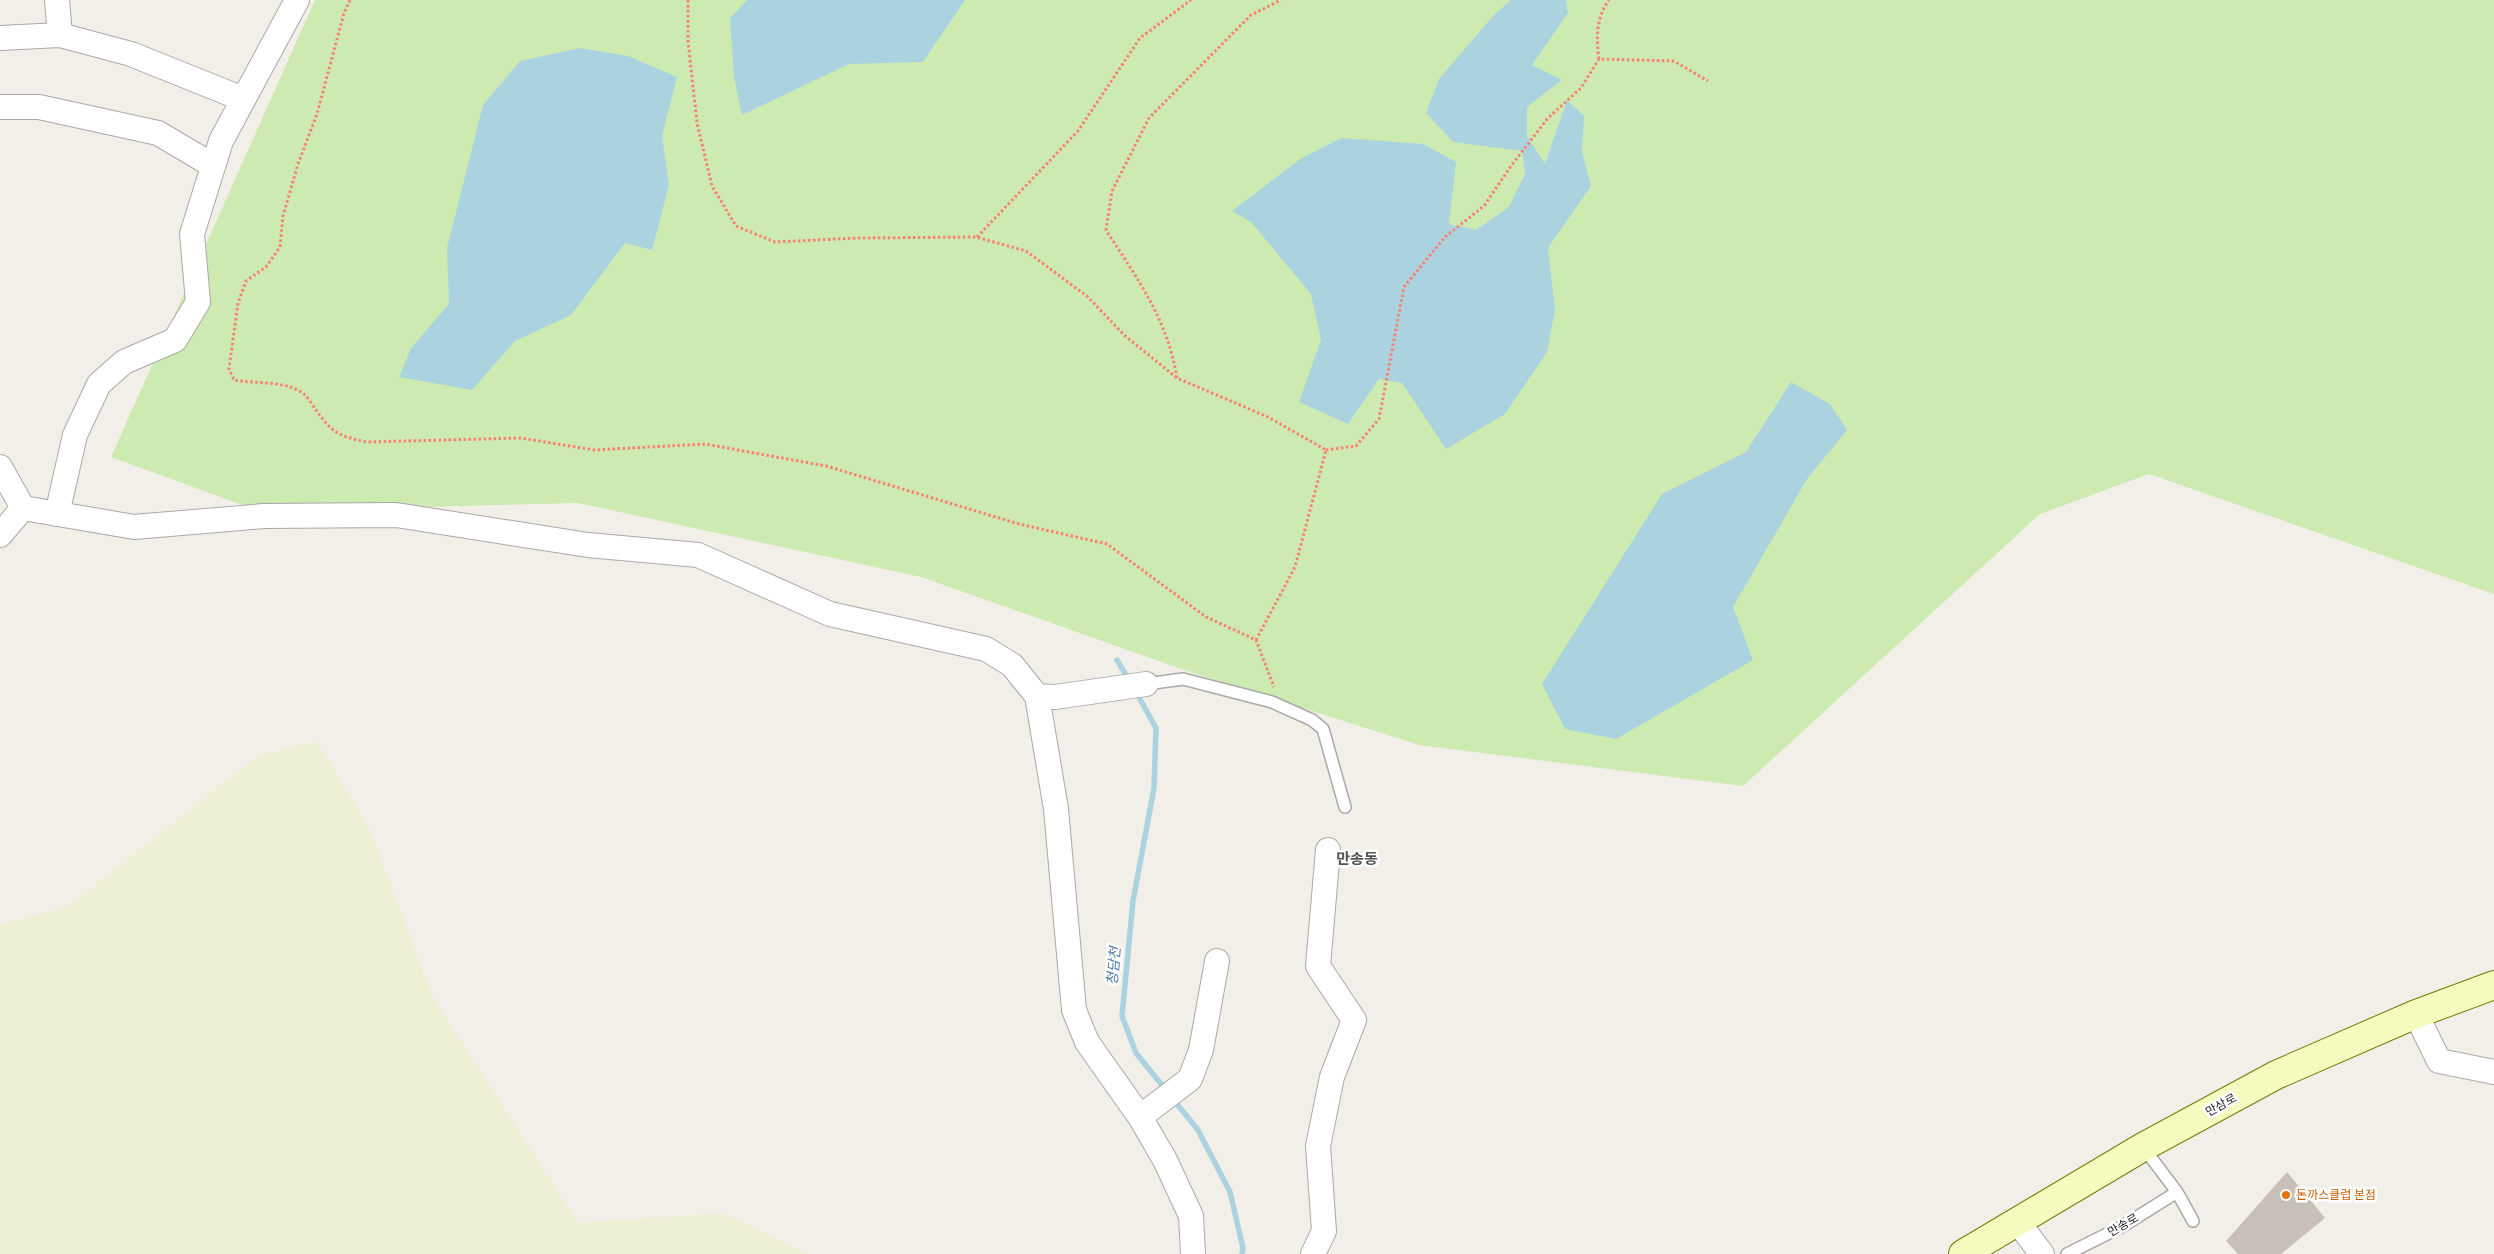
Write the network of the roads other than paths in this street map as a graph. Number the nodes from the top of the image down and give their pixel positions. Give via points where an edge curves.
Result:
1 (57, 0) edge
2 (296, 0) edge
3 (60, 35) junction
4 (0, 38) edge
5 (243, 99) junction
6 (0, 108) edge
7 (212, 165) junction
8 (0, 467) edge
9 (23, 508) junction
10 (57, 514) junction
11 (0, 535) edge
12 (1146, 684) joint
13 (1037, 696) junction
14 (1345, 808) dead end
15 (1328, 850) dead end
16 (1217, 961) dead end
17 (2494, 985) edge
18 (2416, 1014) junction
19 (2494, 1072) edge
20 (1140, 1117) junction
21 (2143, 1147) junction
22 (2178, 1192) junction
23 (2018, 1221) junction
24 (2194, 1221) dead end
25 (1193, 1254) edge
26 (1313, 1254) edge
27 (1963, 1254) edge
28 (2042, 1254) edge
29 (2067, 1254) edge

1 - 3 street
2 - 5 street
3 - 4 street
3 - 5 street via 131,54
5 - 7 street
6 - 7 street via 39,107 158,133
7 - 10 street via 192,234 198,302 175,340 124,362 99,384 75,434
8 - 9 street
9 - 10 street
9 - 11 street
10 - 13 street via 134,527 264,516 396,515 588,545 698,555 830,614 986,649 1012,665
12 - 13 street via 1056,697
12 - 14 lane via 1183,679 1272,702 1312,720 1323,729
13 - 20 street via 1056,809 1074,1010 1087,1042
15 - 26 street via 1318,966 1354,1020 1332,1077 1318,1146 1324,1231
16 - 20 street via 1201,1050 1190,1079
17 - 18 street, 만삼로
18 - 19 street via 2439,1061
18 - 21 street, 만삼로 via 2276,1075
20 - 25 street via 1165,1160 1191,1216
21 - 22 lane
21 - 23 street, 만삼로
22 - 24 lane
22 - 29 lane, 만송로
23 - 27 street, 만삼로
23 - 28 street

